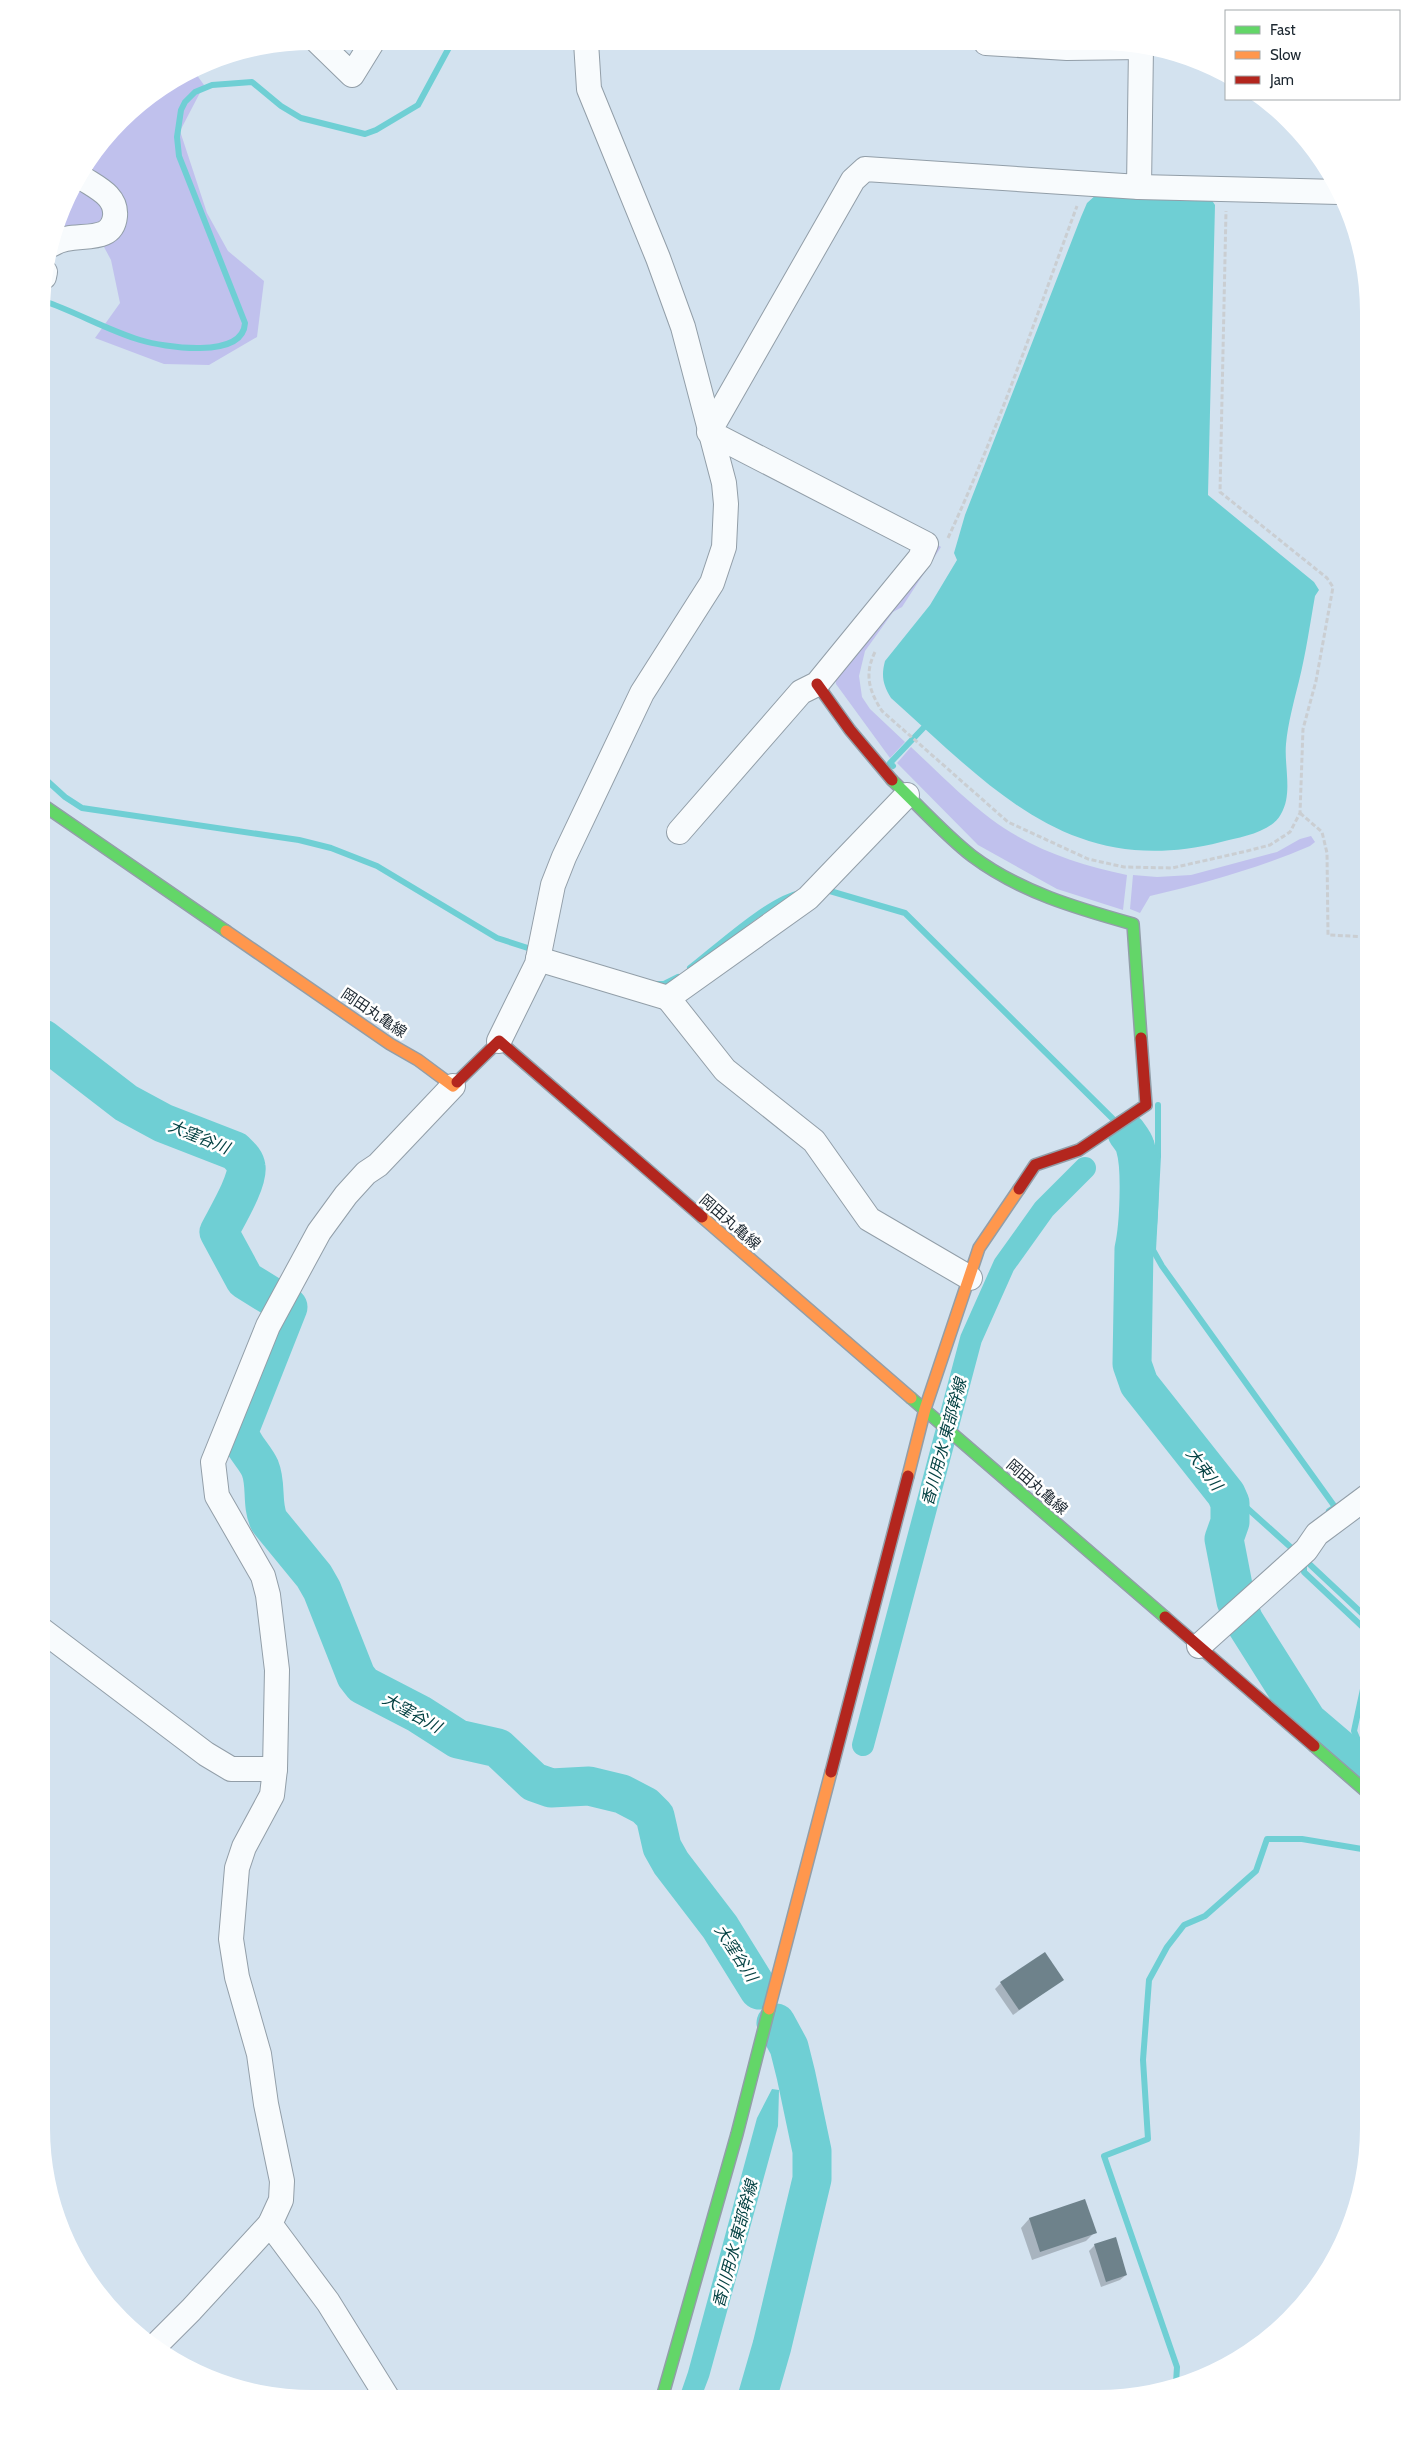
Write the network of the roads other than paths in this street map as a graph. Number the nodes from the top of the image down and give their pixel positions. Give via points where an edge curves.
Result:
1 (326, 50) edge
2 (367, 50) edge
3 (587, 50) edge
4 (1142, 54) edge
5 (86, 180) edge
6 (1139, 188) junction
7 (1331, 192) edge
8 (60, 241) edge
9 (710, 432) junction
10 (817, 684) junction
11 (907, 795) junction
12 (50, 810) edge
13 (679, 832) dead end
14 (539, 953) junction
15 (668, 998) junction
16 (499, 1041) junction
17 (453, 1086) junction
18 (970, 1278) junction
19 (925, 1409) junction
20 (1360, 1502) edge
21 (50, 1636) edge
22 (1199, 1646) junction
23 (275, 1769) junction
24 (1360, 1786) edge
25 (270, 2224) junction
26 (159, 2341) edge
27 (383, 2390) edge
28 (665, 2390) edge

1 - 2 street via 352,74
3 - 9 street via 589,89 683,327
4 - 6 street
5 - 8 street via 114,203 114,222 108,231 97,237 69,237
6 - 7 street
6 - 9 street via 865,169 853,180
9 - 10 street via 926,544 920,558
9 - 14 street via 725,490 724,547 720,564 712,583 642,693 564,857 553,885
10 - 11 street via 877,764
10 - 13 street via 800,692
11 - 15 street via 814,891
11 - 18 street via 972,856 1025,888 1065,905 1133,924 1146,1105 1079,1150 1035,1165 979,1248
12 - 17 street, 岡田丸亀線
14 - 15 street
14 - 16 street
15 - 18 street via 724,1070 814,1141 869,1219
16 - 17 street
16 - 19 street, 岡田丸亀線
17 - 23 street via 378,1165 359,1180 319,1232 268,1326 213,1462 217,1496 264,1576 268,1595 277,1670
18 - 19 street
19 - 22 street, 岡田丸亀線
19 - 28 street via 736,2134
20 - 22 street via 1317,1534 1300,1555
21 - 23 street via 231,1770
22 - 24 street, 岡田丸亀線
23 - 25 street via 272,1795 244,1847 237,1868 230,1939 237,1977 259,2054 282,2181 281,2200
25 - 26 street
25 - 27 street via 328,2302

